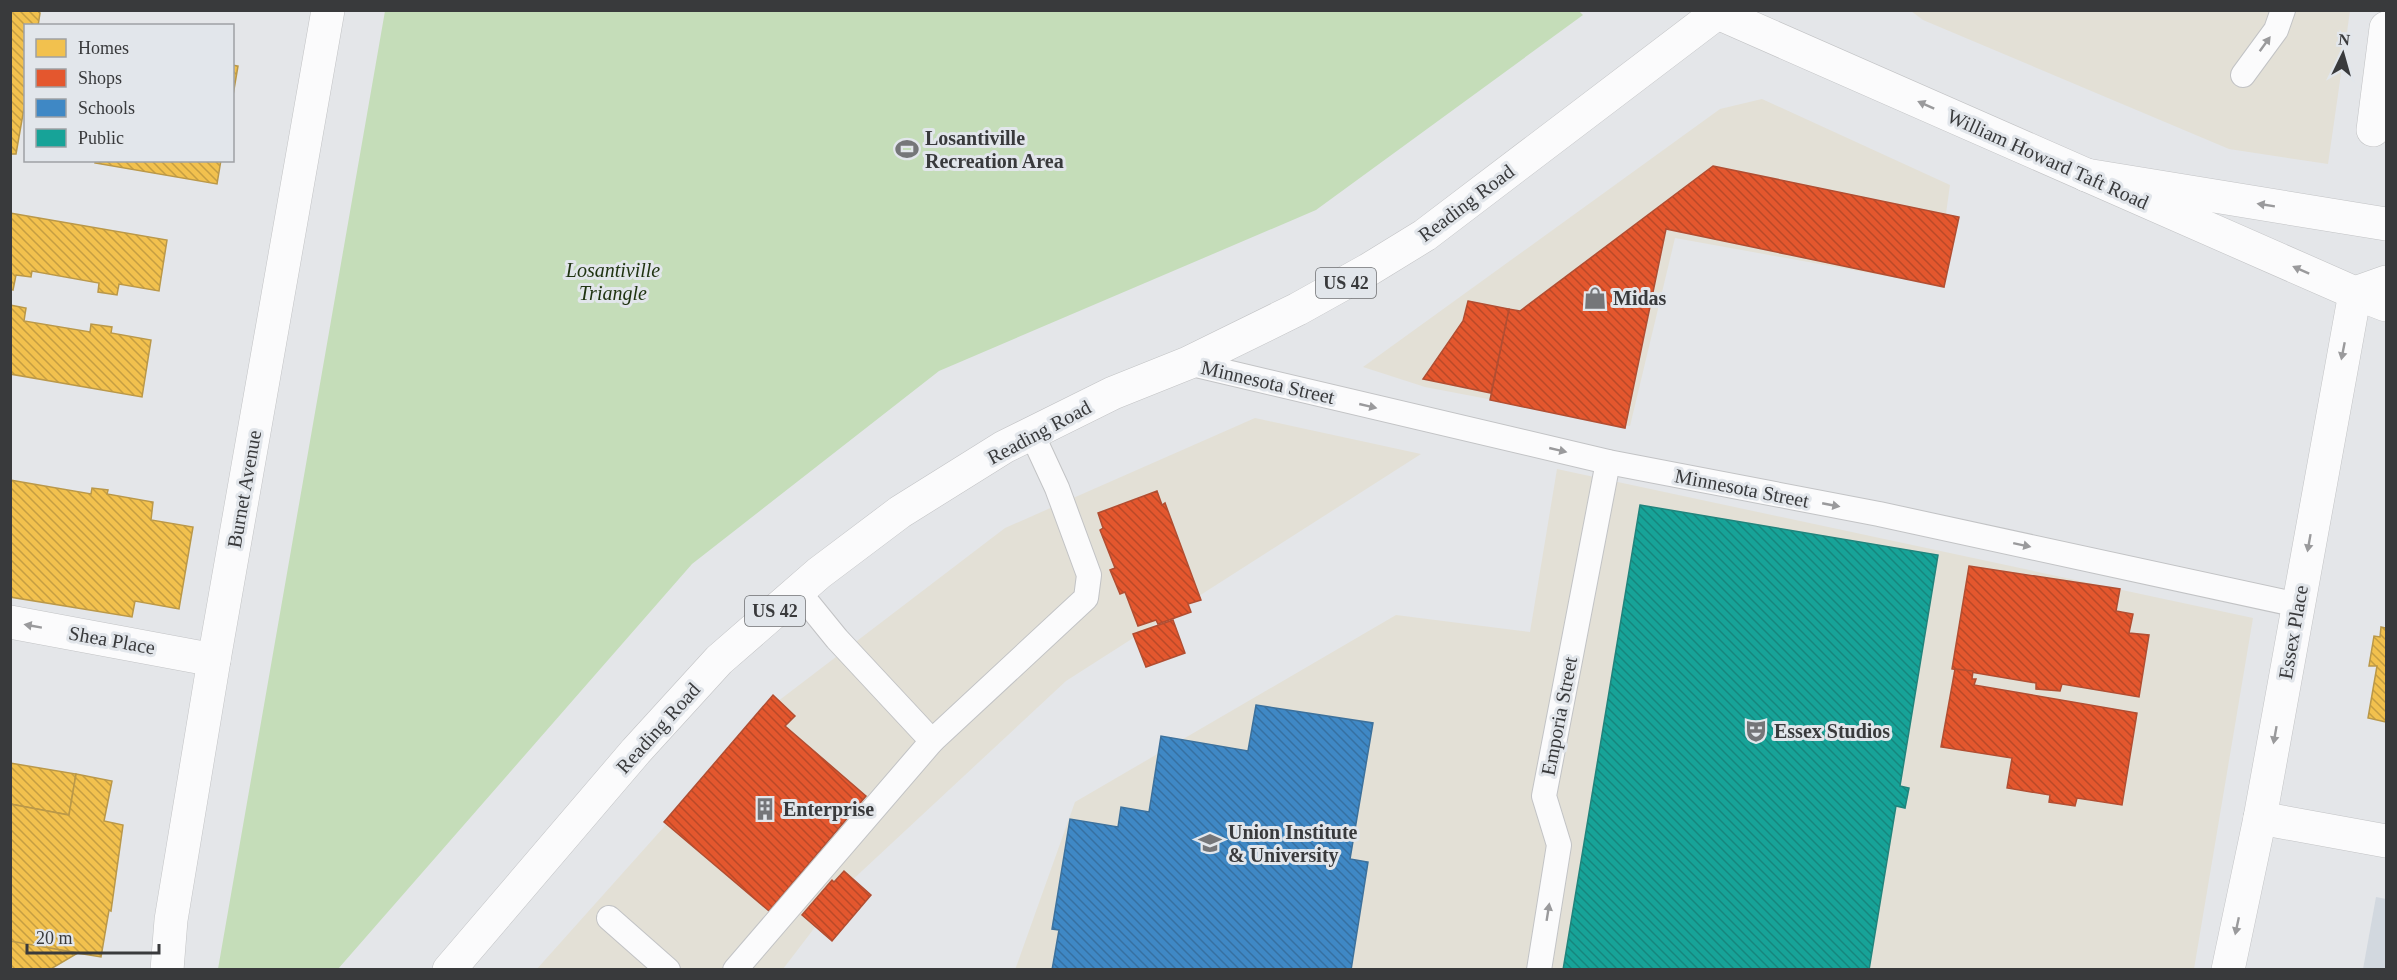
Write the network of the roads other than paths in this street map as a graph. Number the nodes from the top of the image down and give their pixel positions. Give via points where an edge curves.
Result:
1 (328, 10) edge
2 (2283, 10) edge
3 (1717, 11) edge
4 (2386, 28) edge
5 (2243, 75) dead end
6 (2373, 130) dead end
7 (2086, 175) junction
8 (2386, 224) edge
9 (2386, 282) edge
10 (2355, 293) junction
11 (2386, 305) edge
12 (1188, 363) junction
13 (1032, 434) junction
14 (1608, 462) junction
15 (798, 591) junction
16 (2298, 605) junction
17 (10, 622) edge
18 (214, 660) junction
19 (932, 741) junction
20 (2260, 818) junction
21 (2386, 841) edge
22 (609, 918) dead end
23 (167, 969) edge
24 (448, 969) edge
25 (668, 969) edge
26 (735, 969) edge
27 (1539, 969) edge
28 (2228, 969) edge

1 - 18 main road, Burnet Avenue
5 -> 2 lane via 2276,30
7 -> 3 main road, William Howard Taft Road
3 - 12 main road, Reading Road / US 42 via 1425,235 1298,309
4 - 6 main road
8 -> 7 main road
10 -> 7 main road, William Howard Taft Road
9 - 10 main road
10 - 11 main road, William Howard Taft Road
10 -> 16 main road, Essex Place
12 - 13 main road, Reading Road / US 42 via 1113,393
12 -> 14 lane, Minnesota Street
13 - 15 main road, Reading Road / US 42 via 1004,447 900,512
13 - 19 lane via 1089,575 1086,598
14 -> 16 lane, Minnesota Street via 1879,514
27 -> 14 lane, Emporia Street via 1559,845 1544,796
15 - 19 lane
15 - 24 main road, Reading Road / US 42 via 719,660
16 -> 20 main road, Essex Place
18 -> 17 main road, Shea Place
18 - 23 main road, Burnet Avenue via 171,920
19 - 26 lane
20 - 21 main road
20 -> 28 main road, Essex Place
22 - 25 lane

